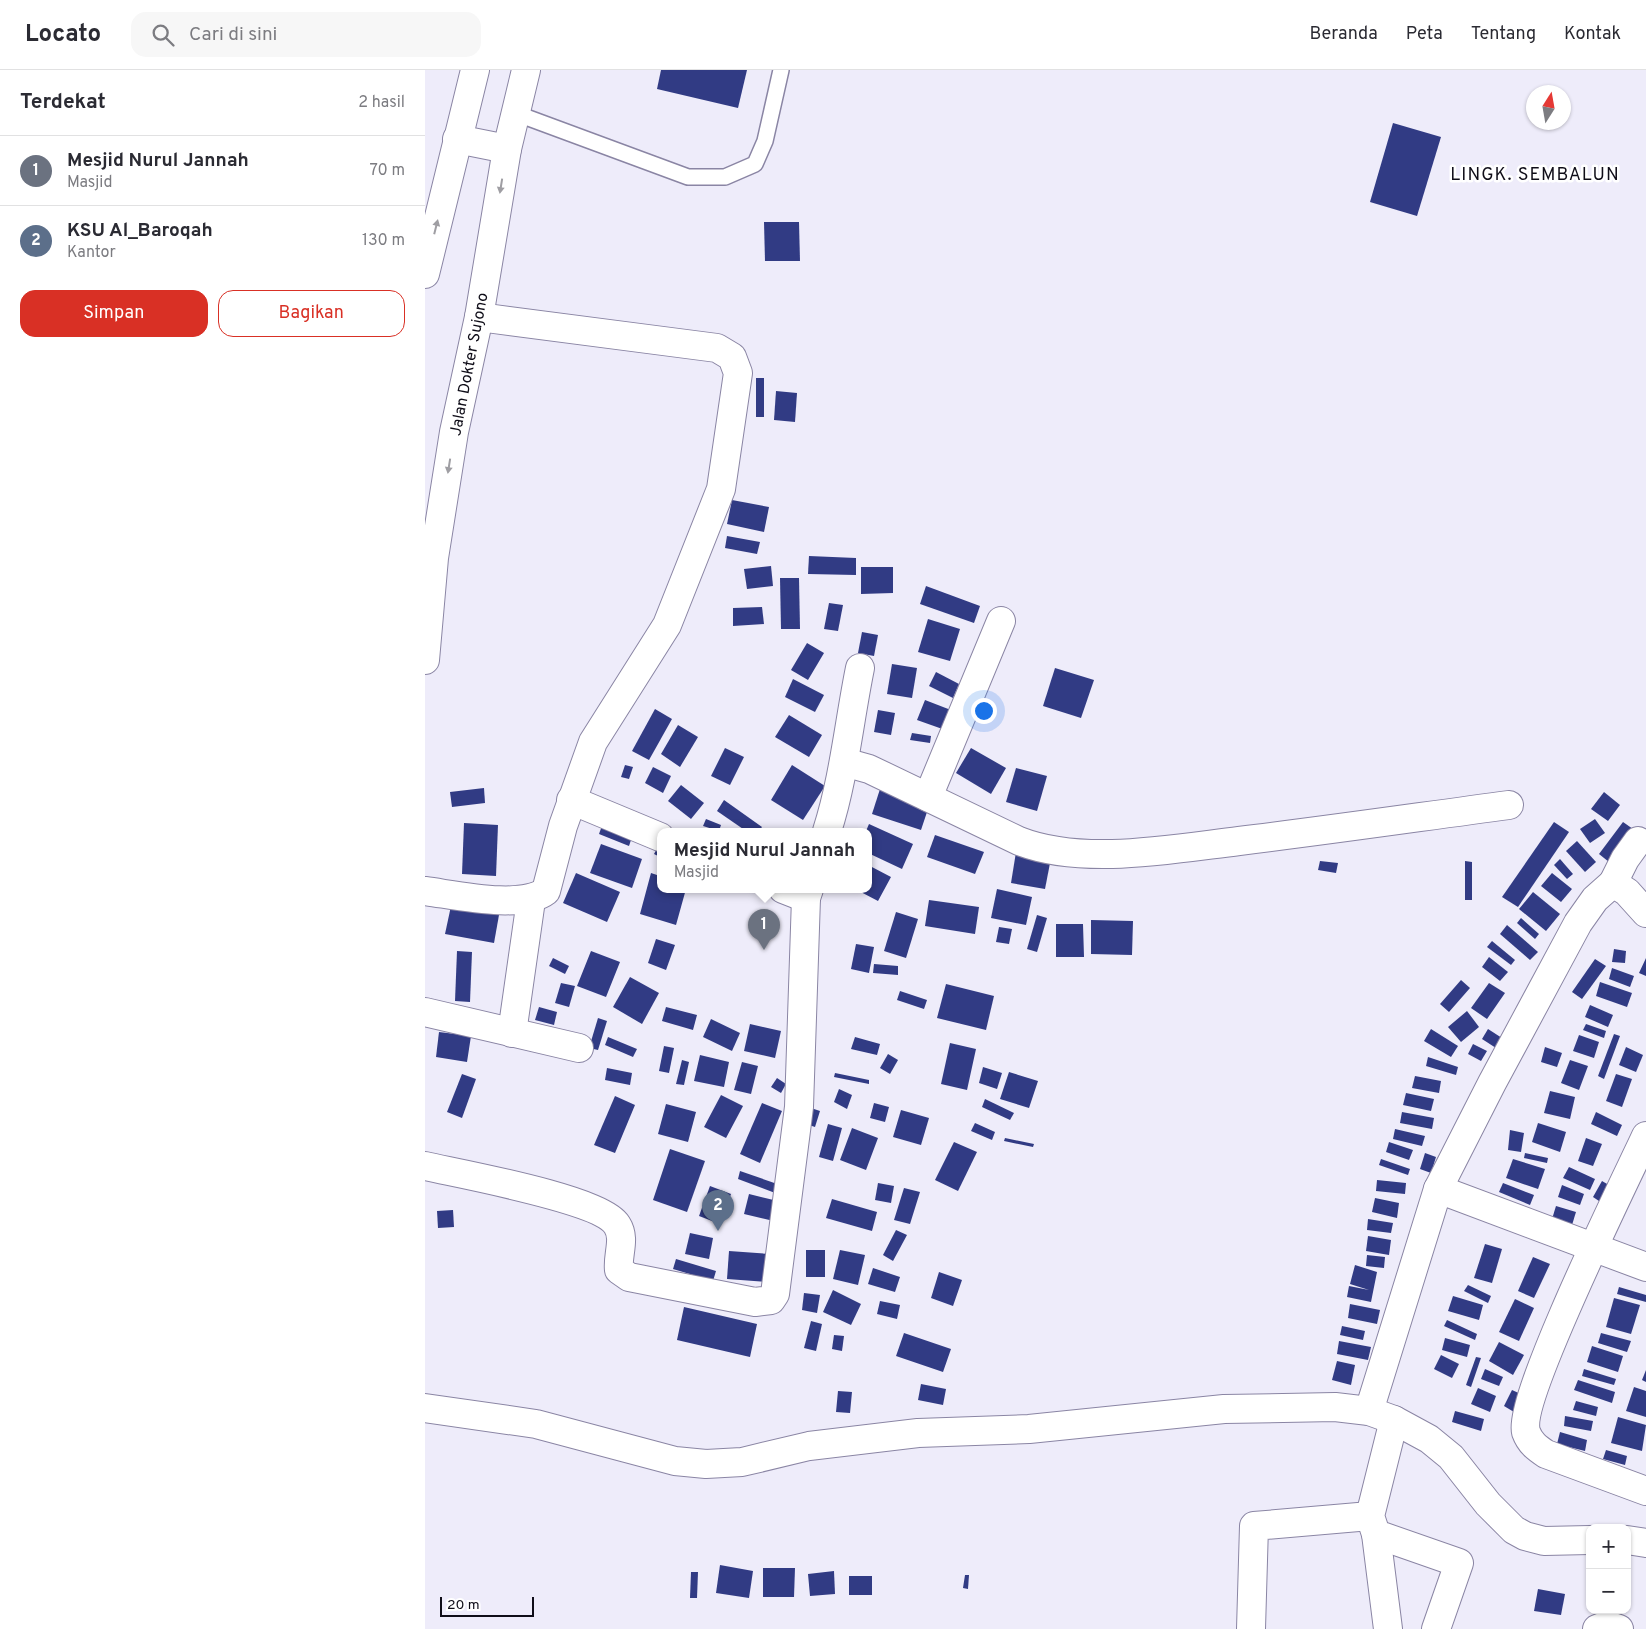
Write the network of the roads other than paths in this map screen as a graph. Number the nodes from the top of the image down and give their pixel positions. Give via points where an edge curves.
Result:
1 (475, 70) edge
2 (526, 70) edge
3 (781, 70) edge
4 (515, 113) junction
5 (457, 139) junction
6 (507, 149) junction
7 (425, 274) edge
8 (479, 316) junction
9 (1001, 621) dead end
10 (425, 660) edge
11 (860, 668) dead end
12 (844, 762) junction
13 (928, 798) junction
14 (571, 800) junction
15 (1509, 805) dead end
16 (828, 828) edge
17 (657, 836) edge
18 (1638, 841) dead end
19 (1613, 883) junction
20 (425, 891) edge
21 (800, 893) edge
22 (531, 900) junction
23 (1646, 913) edge
24 (425, 1012) edge
25 (512, 1033) junction
26 (579, 1048) dead end
27 (1646, 1136) edge
28 (425, 1166) edge
29 (1438, 1189) junction
30 (1593, 1247) junction
31 (1646, 1267) edge
32 (425, 1408) edge
33 (1369, 1411) junction
34 (1394, 1420) junction
35 (1646, 1491) edge
36 (1373, 1525) junction
37 (1586, 1540) edge
38 (1631, 1541) edge
39 (1646, 1543) edge
40 (1251, 1629) edge
41 (1388, 1629) edge
42 (1436, 1629) edge
43 (1597, 1629) edge
44 (1619, 1629) edge

1 - 5 main road
2 - 4 main road, Jalan Dokter Sujono
3 - 4 lane via 765,141 755,164 725,177 688,177
4 - 6 main road, Jalan Dokter Sujono
5 - 6 main road
7 -> 5 main road
6 -> 8 main road, Jalan Dokter Sujono
8 -> 10 main road, Jalan Dokter Sujono via 454,432 436,548
8 - 14 main road via 717,348 729,354 738,369 721,489 667,625 593,742
9 - 13 main road
11 - 12 main road via 846,735
12 - 13 main road via 869,769
12 - 16 main road
13 - 15 main road via 1019,841 1063,853 1145,852 1369,826
14 - 17 main road
14 - 22 main road via 546,892
18 - 19 main road
19 - 23 main road via 1627,892
19 - 29 main road via 1595,899 1578,923
20 - 22 main road via 488,899
21 - 28 main road via 799,1107 775,1294 771,1300 755,1302 629,1277 619,1270 621,1233 617,1224 599,1210
22 - 25 main road
24 - 25 main road
25 - 26 main road
27 - 30 main road
29 - 30 main road
29 - 33 main road
30 - 31 main road
30 - 35 main road via 1536,1382 1526,1430 1533,1446 1546,1454
32 - 33 main road via 536,1424 675,1461 706,1464 742,1462 809,1446 918,1433 1029,1429 1224,1409 1335,1407
33 - 34 main road
34 - 36 main road
34 - 37 main road via 1429,1439 1451,1457 1488,1504 1514,1530 1543,1541
36 - 40 main road via 1254,1526
36 - 41 main road
36 - 42 main road via 1459,1562
38 - 39 main road
43 - 44 main road via 1607,1625

